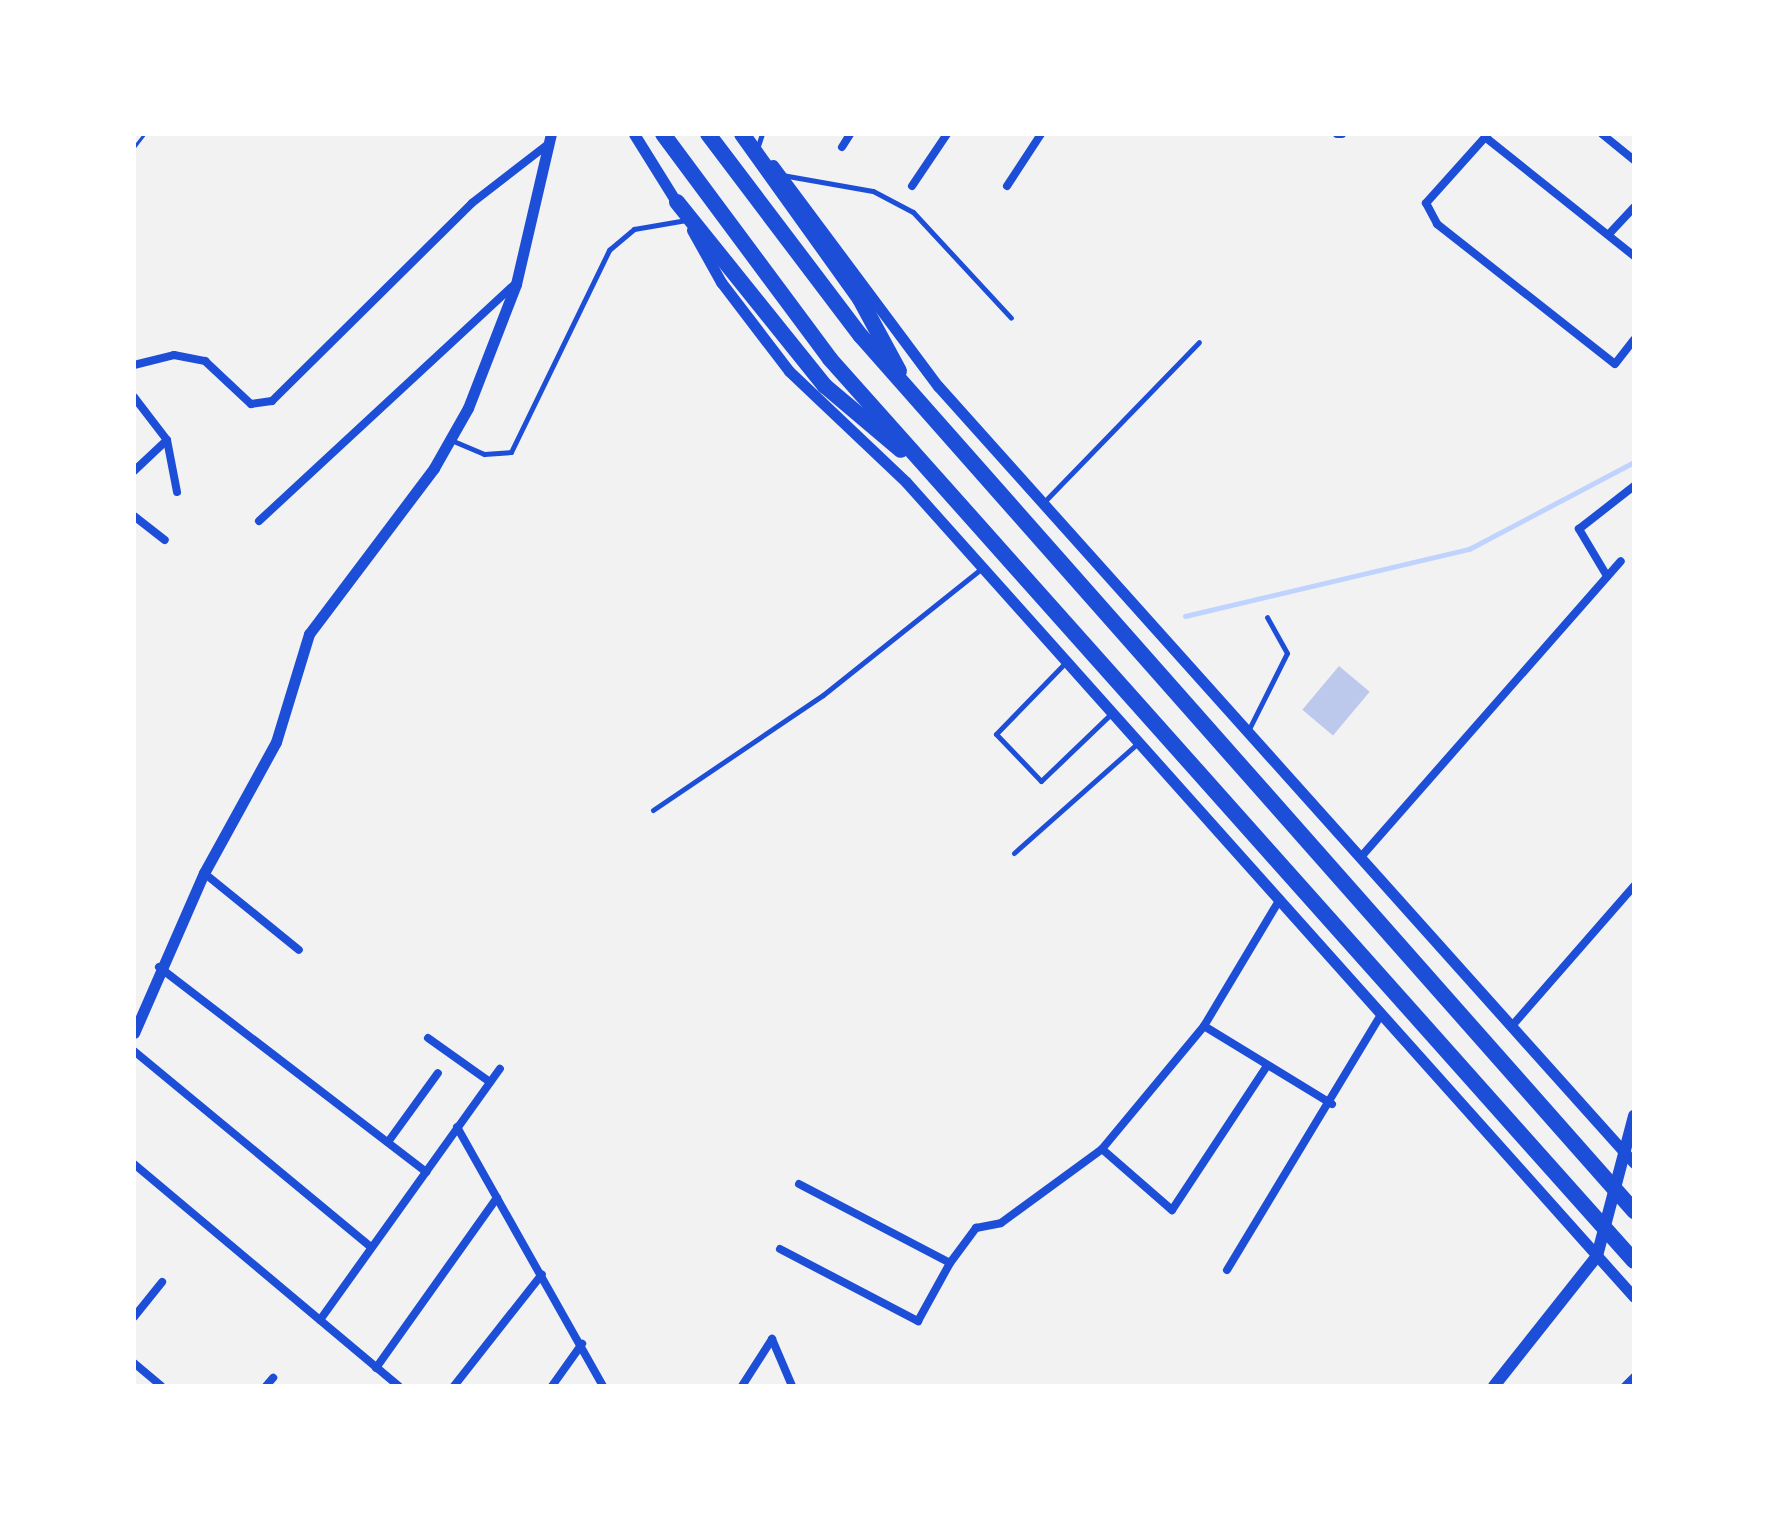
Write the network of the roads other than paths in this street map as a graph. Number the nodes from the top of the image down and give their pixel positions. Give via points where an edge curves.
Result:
1 (634, 134) edge
2 (663, 134) edge
3 (708, 134) edge
4 (745, 134) edge
5 (762, 134) edge
6 (850, 134) edge
7 (947, 134) edge
8 (1041, 134) edge
9 (1602, 134) edge
10 (1487, 135) edge
11 (549, 140) edge
12 (758, 146) junction
13 (842, 147) dead end
14 (1634, 160) edge
15 (781, 174) junction
16 (912, 186) dead end
17 (1007, 186) dead end
18 (677, 202) junction
19 (1634, 207) edge
20 (687, 220) junction
21 (1609, 234) junction
22 (1634, 256) edge
23 (516, 284) junction
24 (1011, 318) dead end
25 (1634, 340) edge
26 (1199, 342) dead end
27 (134, 365) edge
28 (908, 390) junction
29 (134, 397) edge
30 (167, 440) junction
31 (450, 440) junction
32 (134, 471) edge
33 (931, 473) junction
34 (1634, 486) edge
35 (177, 492) dead end
36 (1043, 503) junction
37 (134, 516) edge
38 (259, 521) dead end
39 (165, 540) dead end
40 (1621, 561) dead end
41 (982, 569) junction
42 (1607, 576) junction
43 (1267, 617) dead end
44 (1066, 661) junction
45 (1113, 712) junction
46 (1248, 732) junction
47 (1139, 741) junction
48 (653, 810) dead end
49 (1014, 853) dead end
50 (1360, 858) junction
51 (204, 873) junction
52 (1634, 886) edge
53 (1280, 899) junction
54 (299, 950) dead end
55 (159, 966) junction
56 (1382, 1013) junction
57 (1204, 1026) junction
58 (1511, 1027) junction
59 (134, 1033) edge
60 (428, 1038) dead end
61 (134, 1051) edge
62 (1267, 1066) junction
63 (500, 1069) dead end
64 (438, 1073) dead end
65 (490, 1082) junction
66 (1332, 1104) junction
67 (1634, 1116) edge
68 (457, 1127) junction
69 (388, 1142) junction
70 (1102, 1149) junction
71 (1623, 1150) junction
72 (1634, 1163) edge
73 (134, 1164) edge
74 (426, 1172) junction
75 (799, 1184) dead end
76 (497, 1198) junction
77 (1634, 1211) edge
78 (371, 1247) junction
79 (780, 1249) dead end
80 (1597, 1256) junction
81 (1634, 1261) edge
82 (950, 1263) junction
83 (1227, 1270) dead end
84 (542, 1274) junction
85 (162, 1282) dead end
86 (1634, 1297) edge
87 (134, 1317) edge
88 (320, 1320) junction
89 (582, 1344) junction
90 (134, 1363) edge
91 (376, 1368) junction
92 (1634, 1377) edge
93 (273, 1378) dead end
94 (161, 1386) edge
95 (266, 1386) edge
96 (399, 1386) edge
97 (454, 1386) edge
98 (552, 1386) edge
99 (603, 1386) edge
100 (742, 1386) edge
101 (792, 1386) edge
102 (1494, 1386) edge
103 (1625, 1386) edge

1 - 18 street
2 - 33 highway via 772,286
3 - 28 highway via 783,240
4 - 12 street
4 - 28 highway via 879,329
5 - 12 lane
6 - 13 street
7 - 16 street
8 - 17 street
9 - 14 street
10 - 21 street
10 - 25 street via 1426,203 1437,224 1615,364
11 - 23 street
11 - 27 street via 472,203 272,401 251,404 205,361 174,355
12 - 15 street
15 - 24 lane via 873,191 913,212
15 - 36 street via 938,386
18 - 20 street
18 - 33 highway via 825,386
19 - 21 street
20 - 31 lane via 634,229 609,250 511,452 484,454
20 - 41 street via 721,282 789,371 906,482
21 - 22 street
23 - 31 street
23 - 38 street
26 - 36 lane
28 - 77 highway
29 - 30 street
30 - 32 street
30 - 35 street
31 - 51 street via 309,634 276,742
33 - 81 highway
34 - 42 street via 1579,529
36 - 46 street
37 - 39 street
40 - 42 street
41 - 44 street
41 - 48 lane via 823,695
42 - 50 street
43 - 46 lane via 1287,653
44 - 45 street
44 - 45 lane via 996,734 1041,781
45 - 47 street
46 - 50 street
47 - 49 lane
47 - 53 street
50 - 58 street
51 - 54 street
51 - 55 street
52 - 58 street
53 - 56 street
53 - 57 street
55 - 59 street
55 - 69 street
56 - 66 street
56 - 80 street
57 - 62 street
57 - 70 street
58 - 71 street
60 - 65 street
61 - 78 street
62 - 66 street
62 - 70 street via 1172,1210
63 - 65 street
64 - 69 street
65 - 68 street
66 - 83 street
67 - 71 main road
68 - 74 street
68 - 76 street
69 - 74 street
70 - 82 street via 1044,1184 1001,1223 976,1228
71 - 72 street
71 - 80 main road
73 - 88 street
74 - 78 street
75 - 82 street
76 - 84 street
76 - 91 street
78 - 88 street
79 - 82 street via 918,1321
80 - 86 street
80 - 102 main road
84 - 89 street
84 - 97 street
85 - 87 street
88 - 91 street
89 - 98 street
89 - 99 street
90 - 94 street
91 - 96 street
92 - 103 street
93 - 95 street
100 - 101 street via 772,1339

